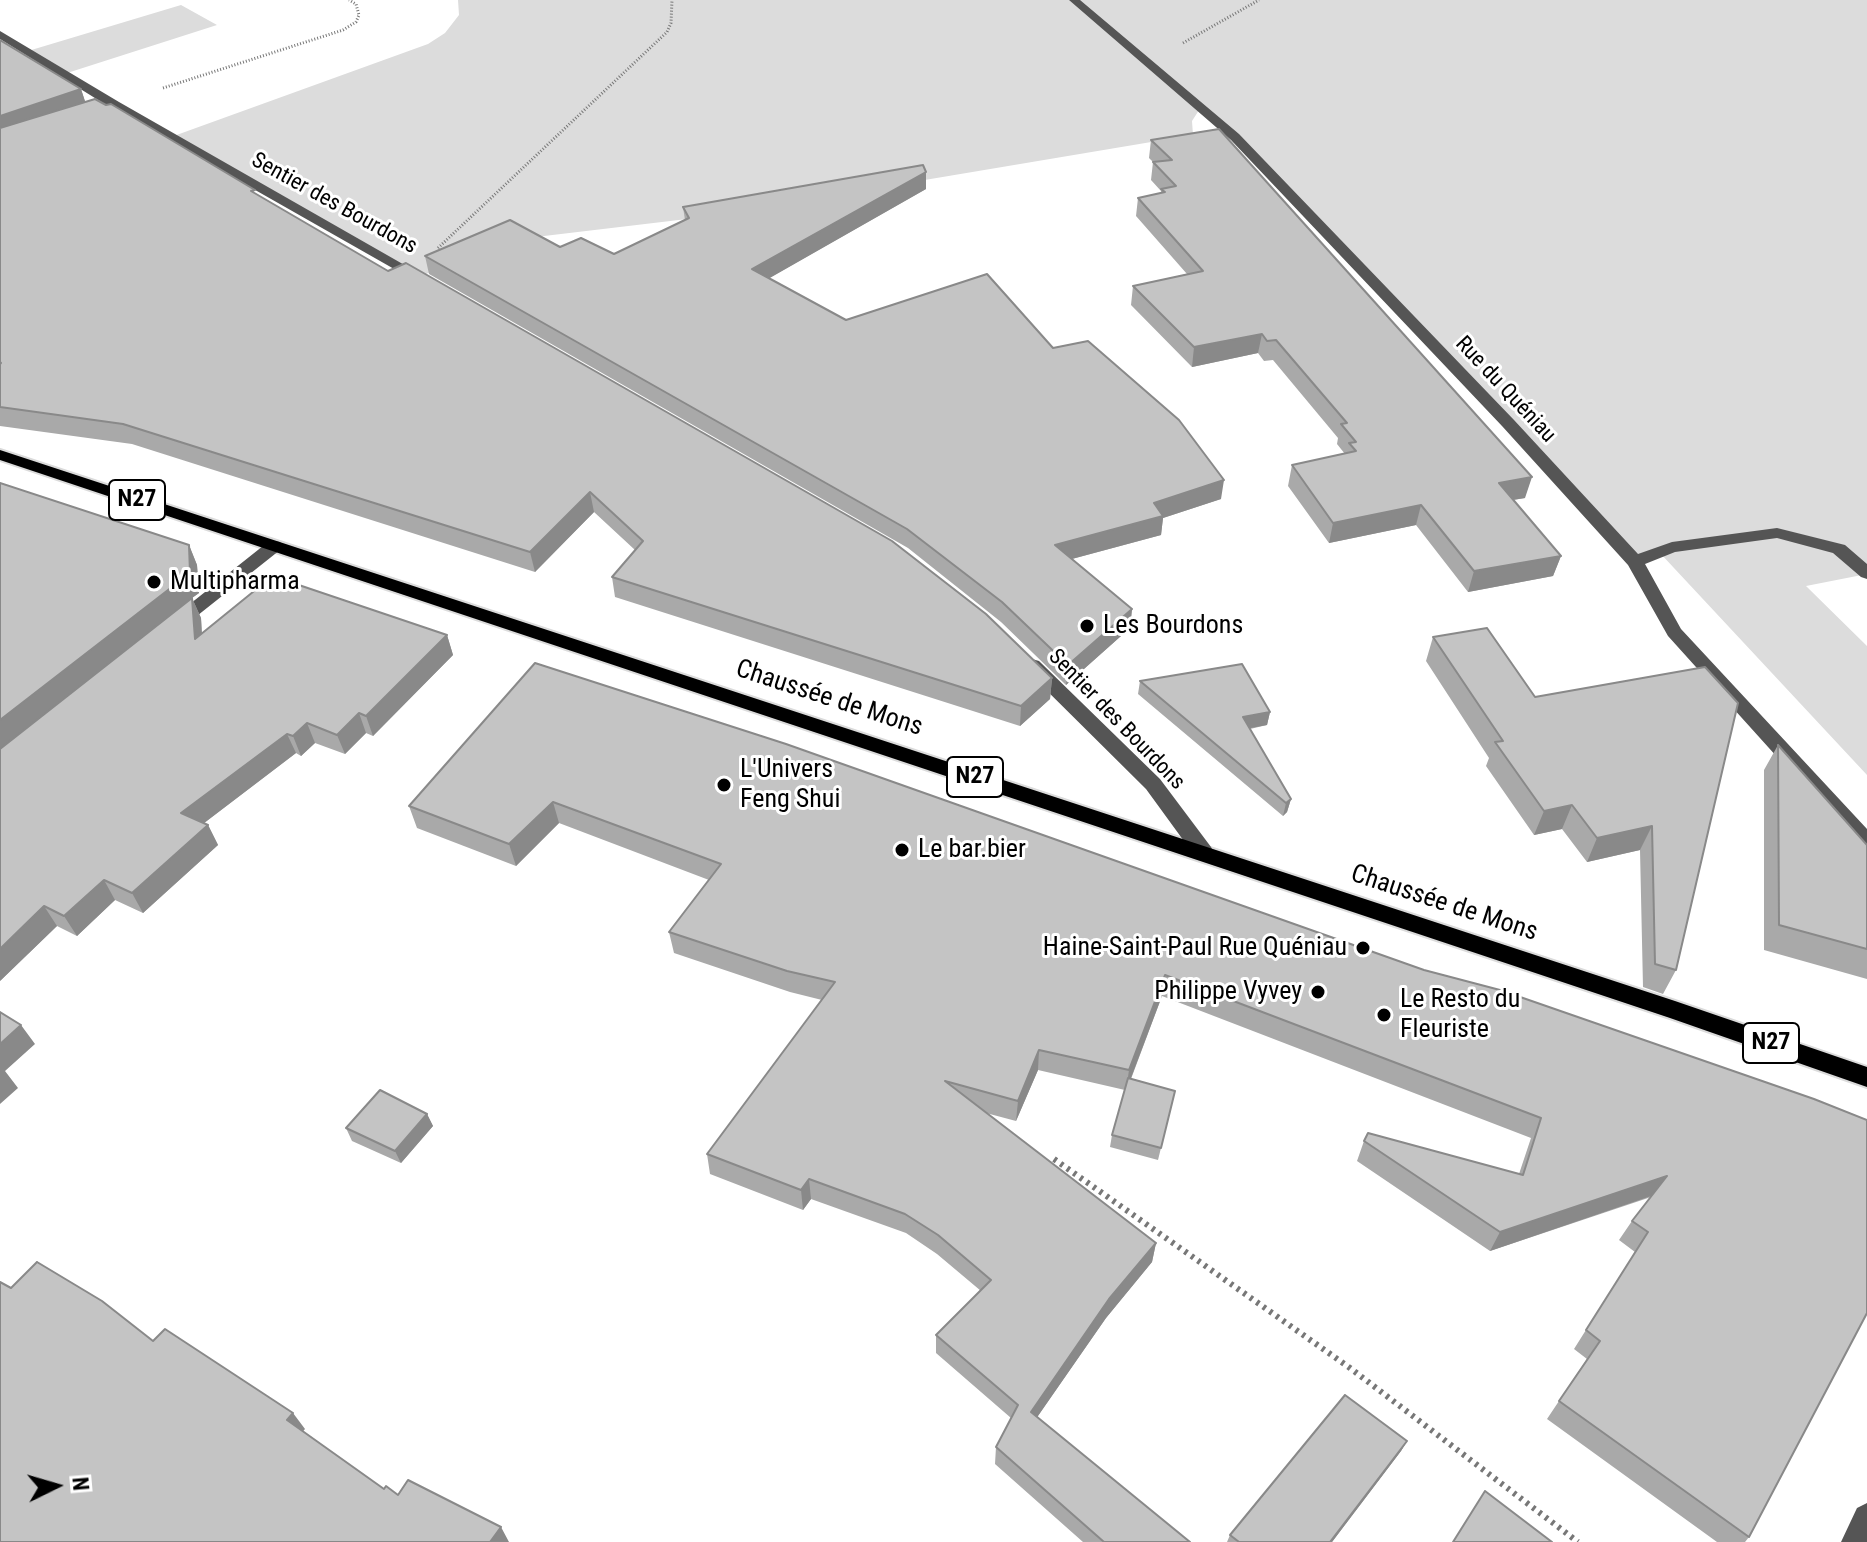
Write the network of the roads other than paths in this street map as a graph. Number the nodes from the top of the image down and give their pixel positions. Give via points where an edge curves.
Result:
1 (1074, 0) edge
2 (0, 34) edge
3 (433, 285) edge
4 (0, 455) edge
5 (274, 546) junction
6 (1635, 562) junction
7 (1867, 573) edge
8 (168, 630) edge
9 (1024, 658) edge
10 (1867, 843) edge
11 (1204, 853) junction
12 (1867, 1077) edge
13 (1867, 1518) edge
14 (1856, 1542) edge

1 - 6 street, Rue du Quéniau via 1235,137
2 - 3 street, Sentier des Bourdons via 108,108
4 - 5 main road, Chaussée de Mons / N27
5 - 8 street
5 - 11 main road, Chaussée de Mons / N27
6 - 7 street via 1672,547 1777,533 1839,549
6 - 10 street, Rue du Quéniau via 1674,632
9 - 11 street, Sentier des Bourdons via 1153,784
11 - 12 main road, Chaussée de Mons / N27
13 - 14 street

